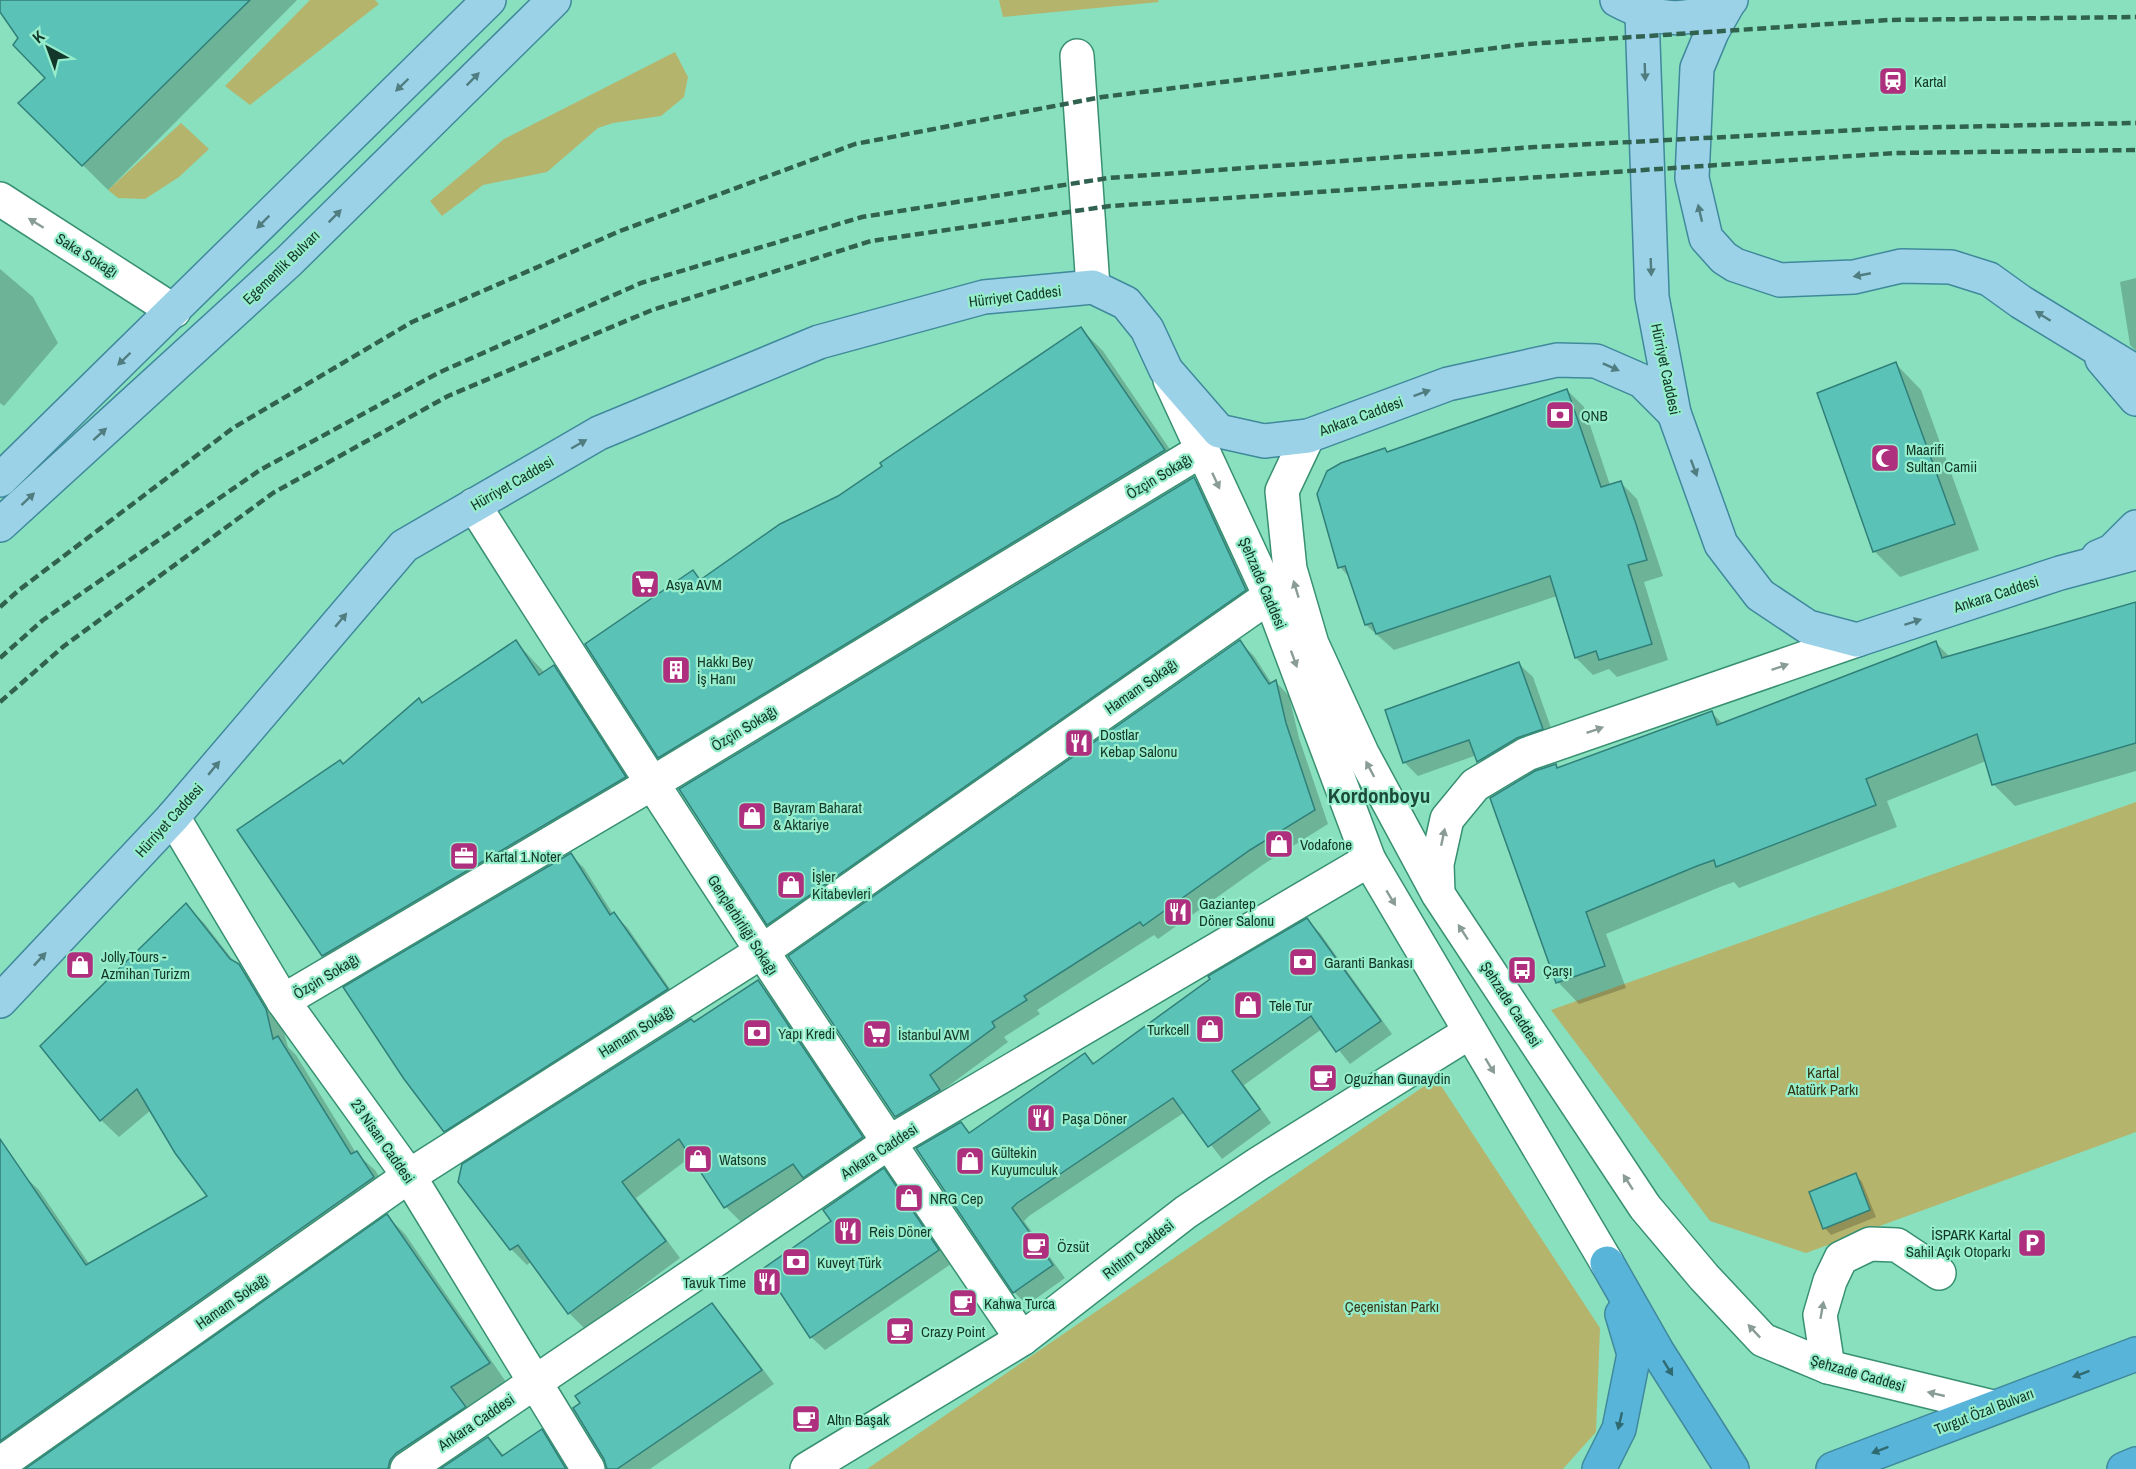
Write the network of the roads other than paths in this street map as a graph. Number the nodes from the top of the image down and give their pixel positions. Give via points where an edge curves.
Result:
1 (489, 0) edge
2 (554, 0) edge
3 (1730, 1) edge
4 (1630, 7) edge
5 (1077, 56) dead end
6 (0, 201) edge
7 (1093, 287) junction
8 (174, 310) junction
9 (2092, 347) junction
10 (1166, 370) junction
11 (2136, 372) edge
12 (2136, 399) edge
13 (1674, 412) junction
14 (1308, 436) junction
15 (1202, 450) junction
16 (0, 480) edge
17 (474, 505) junction
18 (0, 525) edge
19 (2136, 527) edge
20 (2136, 553) edge
21 (2060, 573) junction
22 (1270, 596) junction
23 (1857, 640) junction
24 (651, 784) junction
25 (173, 817) junction
26 (1368, 860) junction
27 (1438, 894) junction
28 (761, 952) junction
29 (0, 1001) edge
30 (283, 1001) junction
31 (1470, 1032) junction
32 (888, 1143) junction
33 (409, 1176) junction
34 (1607, 1263) junction
35 (1939, 1273) dead end
36 (1022, 1339) junction
37 (2136, 1354) edge
38 (1828, 1367) junction
39 (535, 1381) junction
40 (1993, 1407) junction
41 (0, 1464) edge
42 (2136, 1464) edge
43 (407, 1469) edge
44 (588, 1469) edge
45 (807, 1469) edge
46 (1599, 1469) edge
47 (1732, 1469) edge
48 (1833, 1469) edge
49 (2124, 1469) edge

1 -> 8 main road
18 -> 2 main road, Egemenlik Bulvarı via 289,261
3 - 4 main road via 1702,15 1672,19
9 -> 3 main road via 1989,279 1951,267 1901,266 1854,277 1780,280 1736,265 1720,254 1706,238 1692,178 1697,68
4 -> 13 main road, Hürriyet Caddesi via 1652,297
5 - 7 street
8 -> 6 street, Saka Sokağı
7 - 10 main road via 1126,303 1147,329
17 -> 7 main road, Hürriyet Caddesi via 599,433 819,342 984,297
8 -> 16 main road
9 - 11 main road
9 - 12 main road
10 - 14 main road via 1219,431 1264,441
10 - 15 street, Şehzade Caddesi
14 -> 13 main road, Ankara Caddesi via 1448,384 1557,360 1596,361 1642,381
13 -> 23 main road, Hürriyet Caddesi via 1721,544 1760,595 1808,627
27 -> 14 street, Ankara Caddesi via 1362,753 1312,644 1290,569 1282,491
15 -> 22 street, Şehzade Caddesi
15 - 24 street, Özçin Sokağı
17 - 24 street, Gençlerbirliği Sokağı
25 -> 17 main road, Hürriyet Caddesi via 404,546
19 - 21 main road via 2112,551
20 - 21 main road, Ankara Caddesi
23 -> 21 main road, Ankara Caddesi
22 -> 26 street, Şehzade Caddesi
22 - 28 street, Hamam Sokağı
27 -> 23 street via 1437,864 1447,819 1475,785 1527,754
24 - 28 street, Gençlerbirliği Sokağı
24 - 30 street, Özçin Sokağı
29 -> 25 main road, Hürriyet Caddesi
25 - 30 street, 23 Nisan Caddesi
26 -> 31 street, Şehzade Caddesi
26 - 32 street, Ankara Caddesi
38 -> 27 street, Şehzade Caddesi via 1763,1340 1645,1207
28 - 32 street, Gençlerbirliği Sokağı
28 - 33 street, Hamam Sokağı
30 - 33 street, 23 Nisan Caddesi
31 -> 34 street, Şehzade Caddesi
31 - 36 street, Rıhtım Caddesi via 1195,1206
32 - 36 street, Gençlerbirliği Sokağı
32 - 39 street, Ankara Caddesi
33 - 39 street, 23 Nisan Caddesi
33 - 41 street, Hamam Sokağı
34 -> 46 highway via 1634,1354 1619,1429
34 -> 47 highway
38 -> 35 street via 1820,1315 1841,1258 1870,1245 1896,1245
36 - 45 street, Rıhtım Caddesi
37 -> 40 highway, Turgut Özal Bulvarı
40 -> 38 street, Şehzade Caddesi
39 - 43 street, Ankara Caddesi
39 - 44 street, 23 Nisan Caddesi
40 -> 48 highway, Turgut Özal Bulvarı
42 - 49 highway

